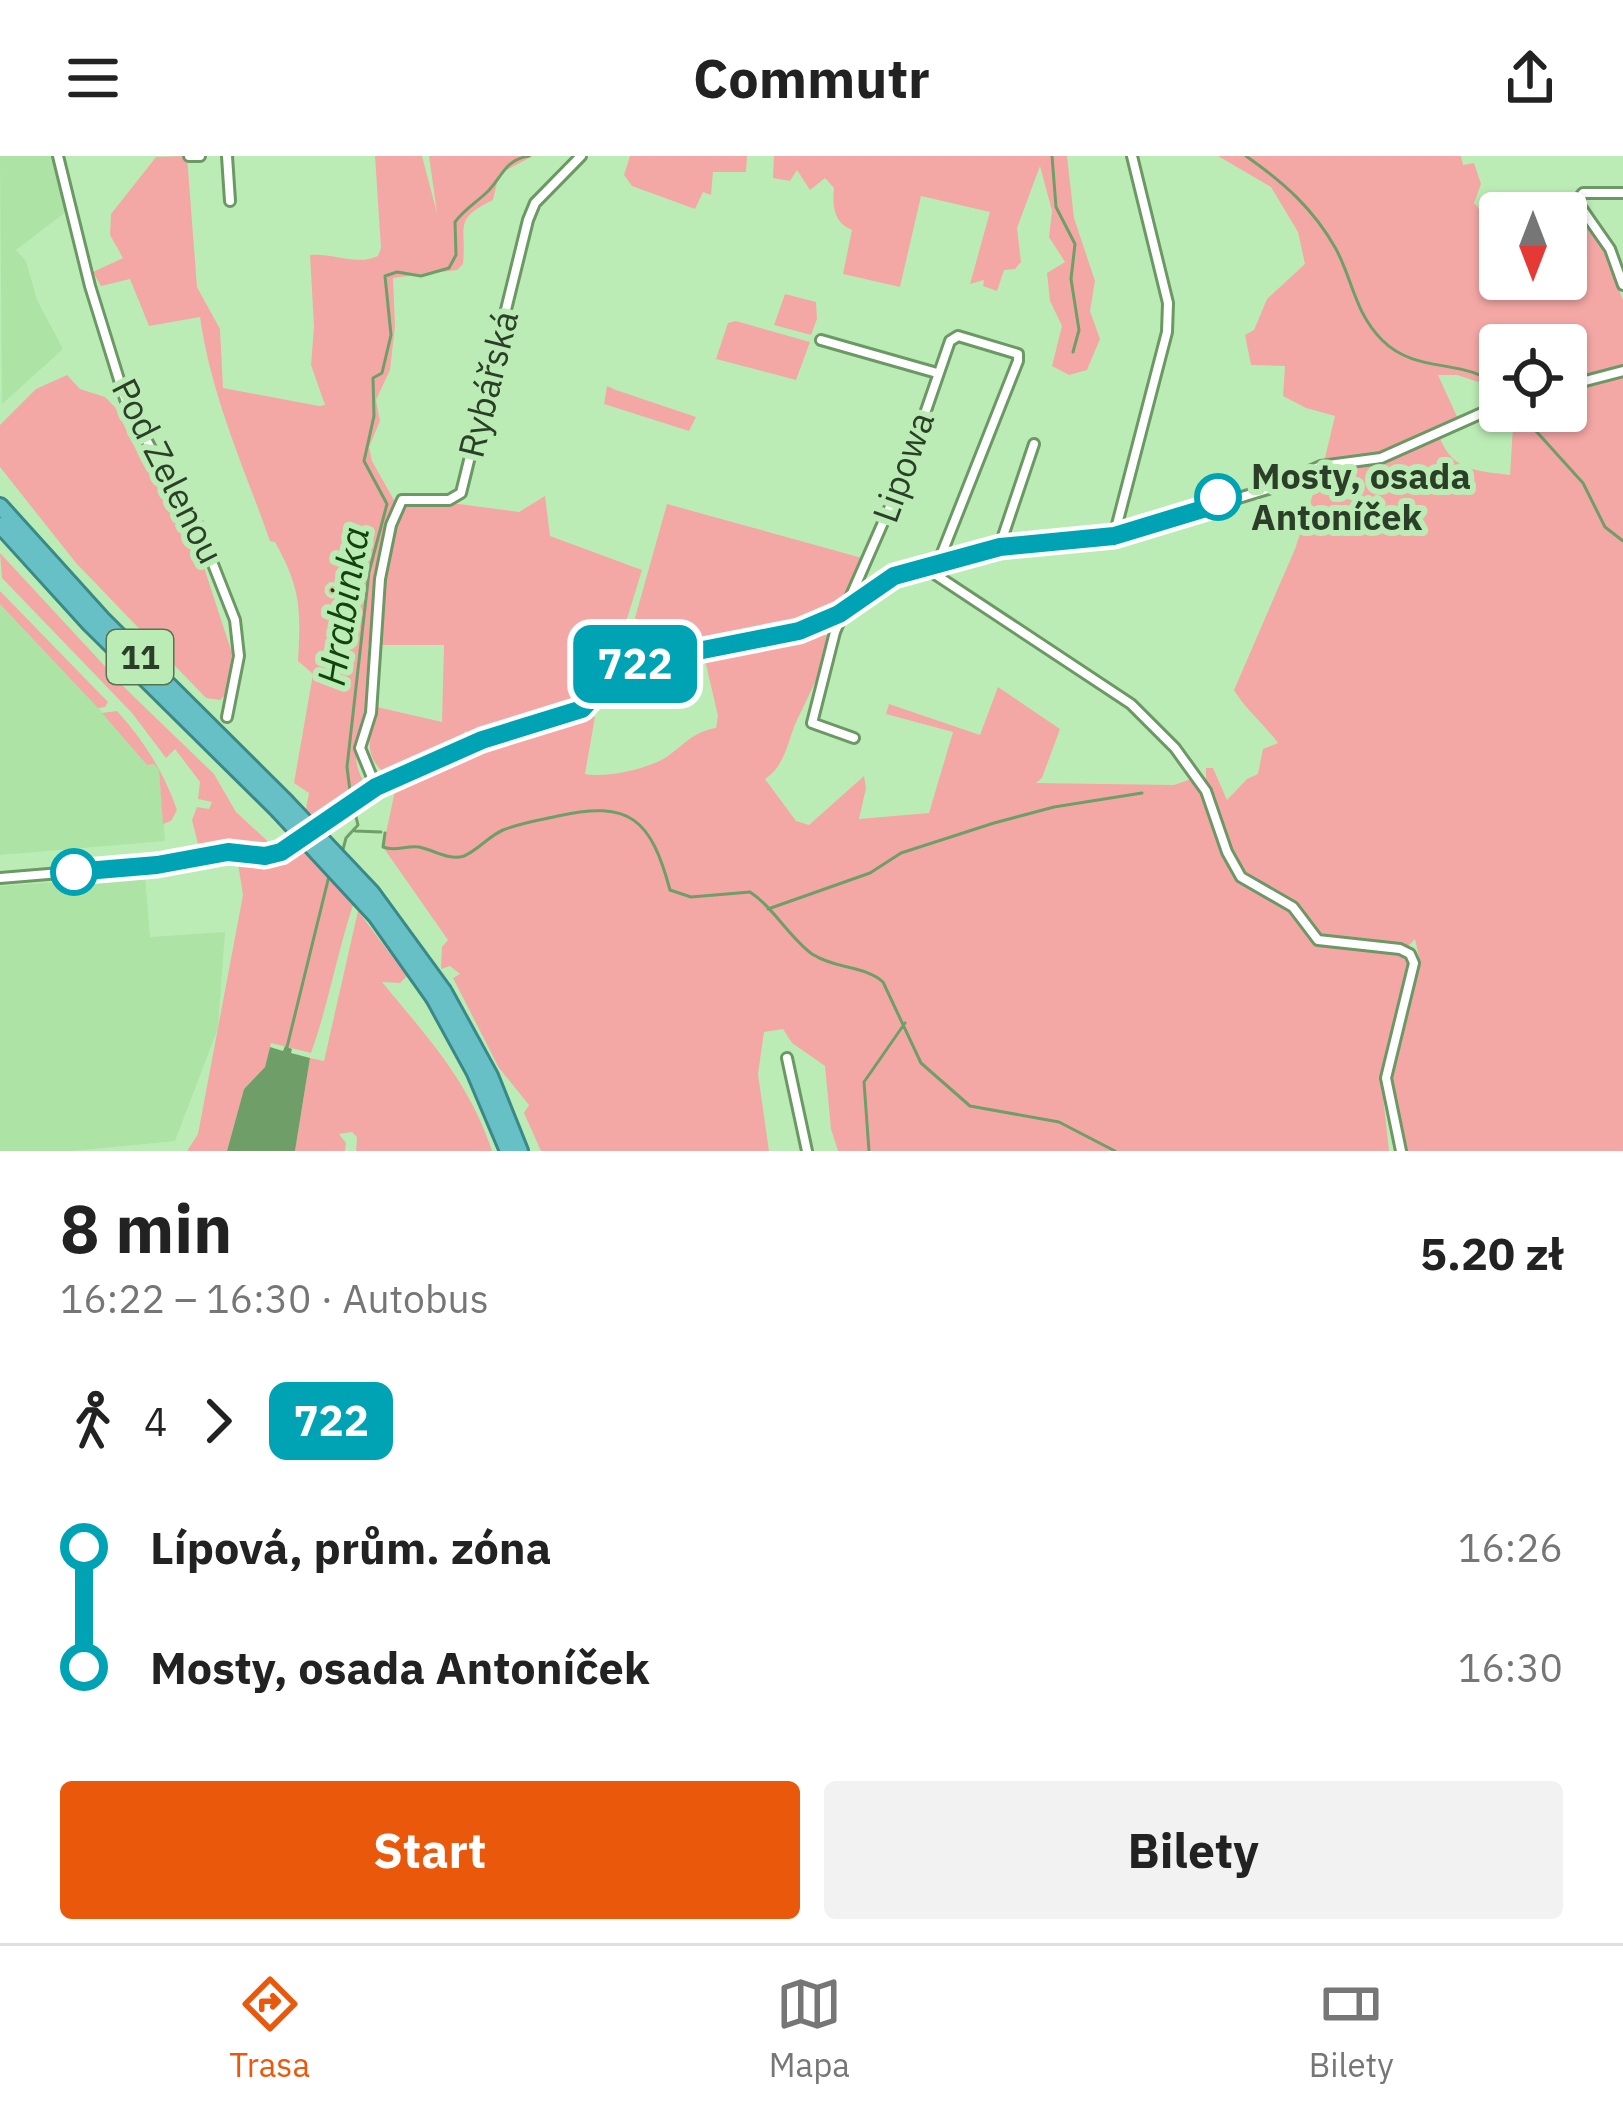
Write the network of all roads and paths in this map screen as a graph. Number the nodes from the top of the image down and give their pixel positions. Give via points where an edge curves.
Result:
1 (58, 156) edge
2 (189, 156) edge
3 (200, 156) edge
4 (227, 156) edge
5 (581, 156) edge
6 (1132, 156) edge
7 (1623, 193) edge
8 (230, 201) dead end
9 (1623, 285) edge
10 (821, 340) dead end
11 (1623, 371) edge
12 (937, 373) junction
13 (1587, 380) edge
14 (1479, 414) edge
15 (1034, 444) dead end
16 (0, 506) edge
17 (0, 525) edge
18 (1114, 536) junction
19 (1000, 547) junction
20 (938, 565) junction
21 (926, 568) junction
22 (848, 607) junction
23 (227, 717) dead end
24 (854, 738) dead end
25 (376, 787) junction
26 (282, 806) junction
27 (321, 826) dead end
28 (297, 842) dead end
29 (0, 878) edge
30 (439, 995) junction
31 (787, 1058) dead end
32 (508, 1151) edge
33 (520, 1151) edge
34 (807, 1151) edge
35 (1401, 1151) edge

1 - 23 street, Pod Zelenou via 125,399 192,511 235,620
2 - 3 street
4 - 8 street
5 - 25 street, Rybářská via 528,220 461,493 402,500 391,525 371,713 360,748
6 - 18 street via 1168,302 1167,332
7 - 9 street via 1579,198
10 - 12 street, Lipowa
11 - 13 street
12 - 20 street, Lipowa via 958,336 1018,354
12 - 22 street, Lipowa
14 - 18 street via 1381,458 1321,466
15 - 19 street
16 - 26 highway, 11
17 - 26 highway, 11 via 90,624
18 - 19 street
19 - 20 street
20 - 21 street
21 - 22 street via 894,576
21 - 35 street via 1131,704 1195,773 1241,877 1293,908 1318,940 1410,954 1386,1078
22 - 24 street, Lipowa via 812,723
22 - 25 street via 799,631 632,664 582,709 482,740
25 - 27 street
26 - 30 highway, 11, bridge
28 - 29 street via 265,856 228,852
30 - 32 highway, 11
30 - 33 highway, 11 via 490,1076
31 - 34 street

